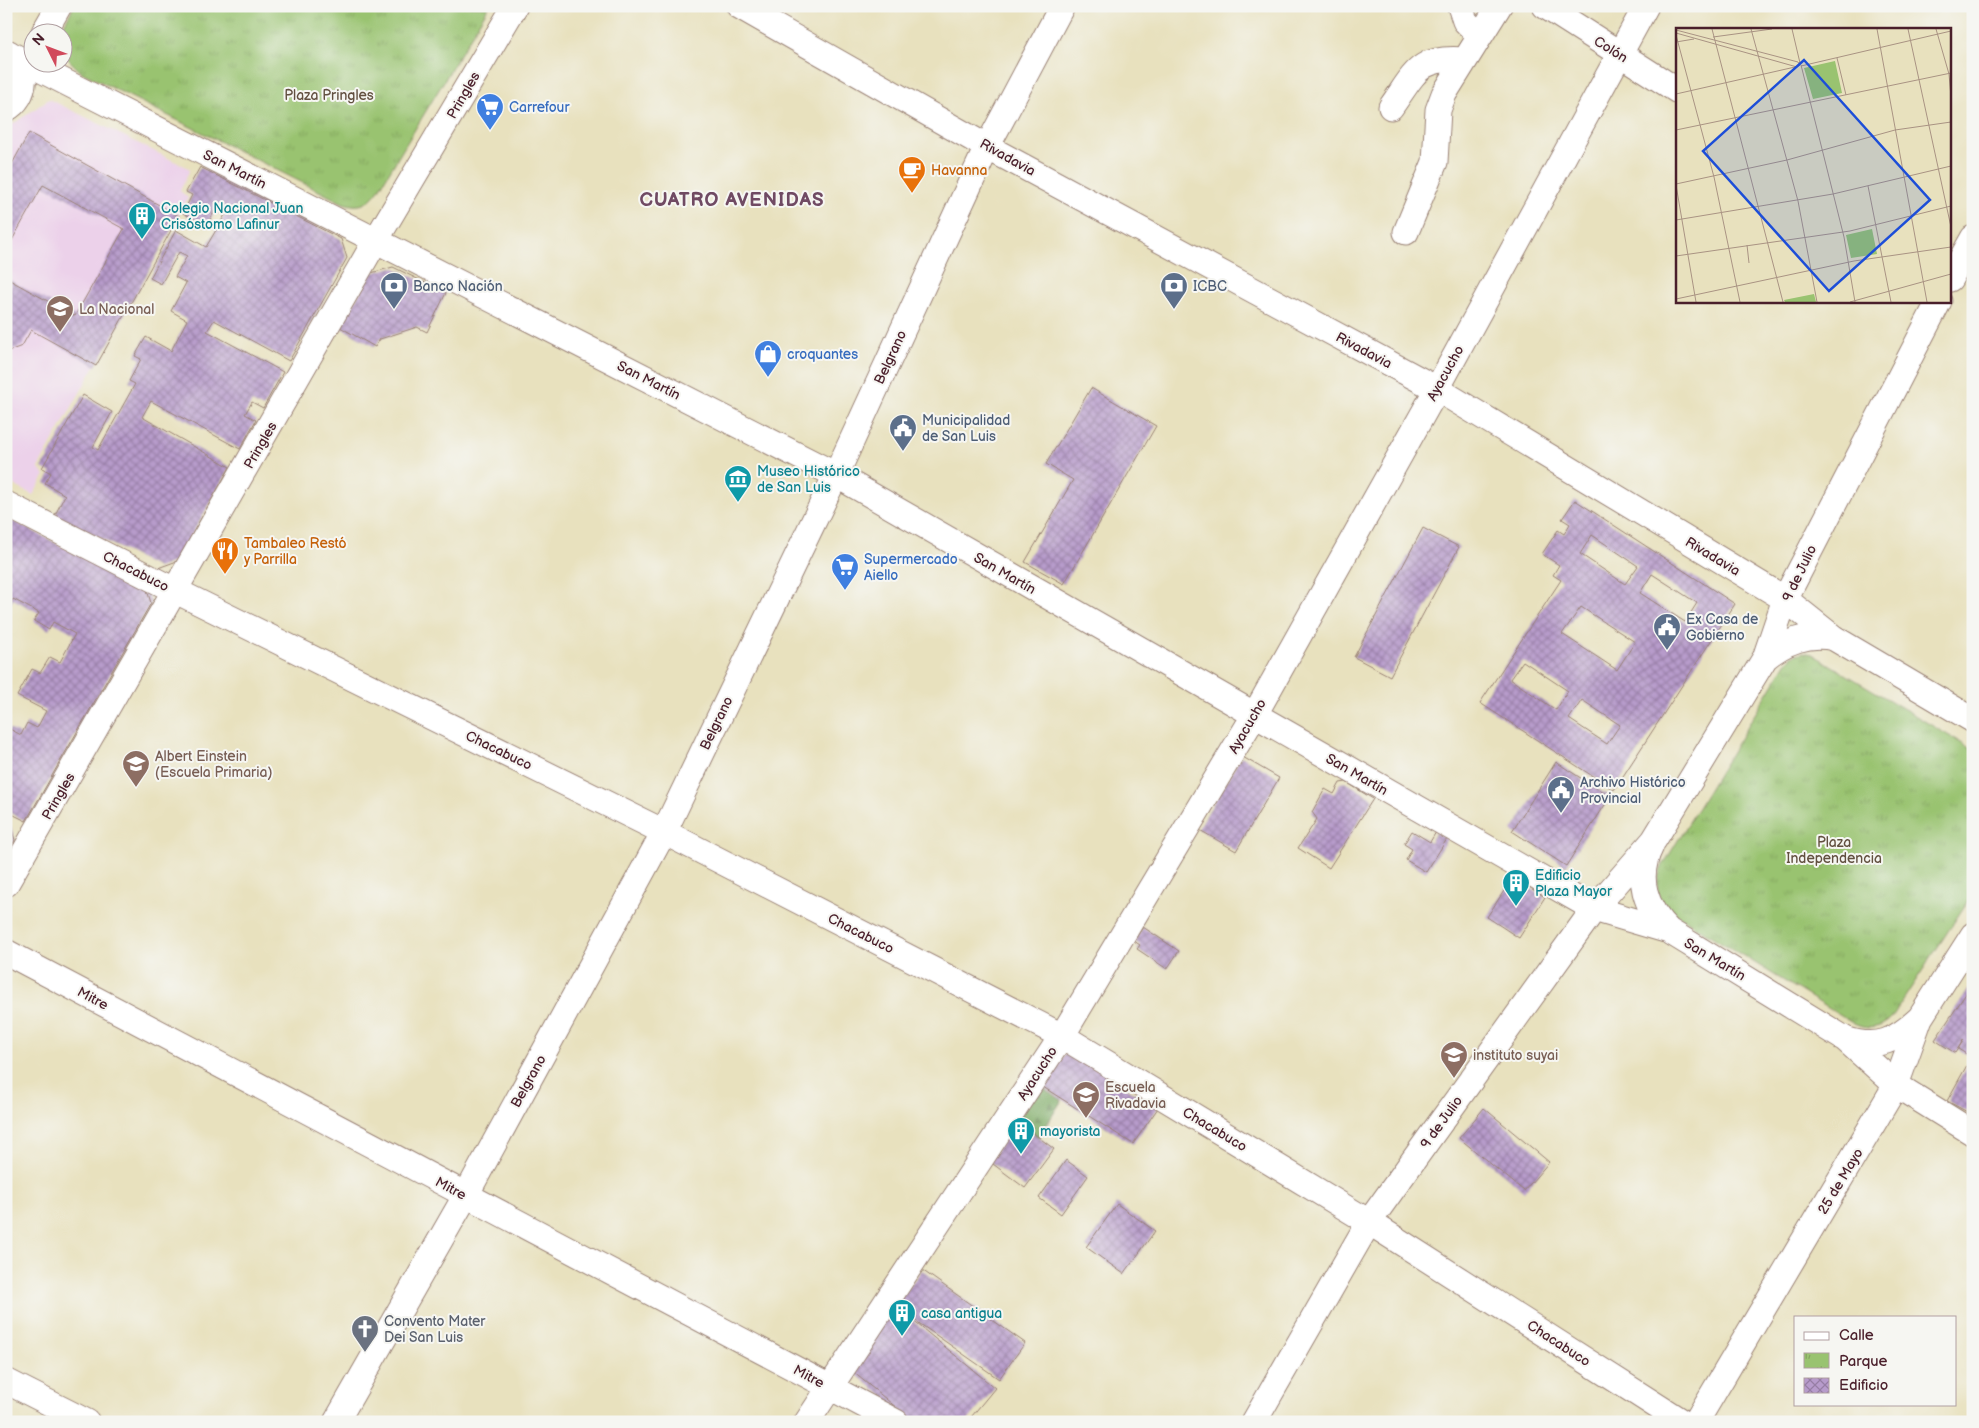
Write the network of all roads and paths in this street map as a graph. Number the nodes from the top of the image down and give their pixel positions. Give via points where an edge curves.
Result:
1 (515, 6) edge
2 (739, 6) edge
3 (1062, 6) edge
4 (1460, 6) edge
5 (1499, 6) edge
6 (1544, 6) edge
7 (1646, 6) edge
8 (1480, 36) junction
9 (1620, 54) junction
10 (20, 59) edge
11 (1465, 60) junction
12 (65, 72) edge
13 (75, 87) junction
14 (1676, 90) edge
15 (1392, 107) dead end
16 (6, 108) edge
17 (987, 146) junction
18 (1406, 232) dead end
19 (1973, 238) edge
20 (376, 240) junction
21 (1958, 271) edge
22 (1938, 302) edge
23 (1437, 389) junction
24 (836, 475) junction
25 (6, 504) edge
26 (176, 591) junction
27 (1785, 599) junction
28 (1834, 638) junction
29 (1766, 658) junction
30 (1254, 716) junction
31 (1973, 720) edge
32 (664, 832) junction
33 (1654, 840) junction
34 (6, 884) edge
35 (1594, 909) junction
36 (1669, 931) junction
37 (1973, 935) edge
38 (6, 952) edge
39 (1920, 1018) junction
40 (1062, 1036) junction
41 (1845, 1039) junction
42 (1896, 1085) junction
43 (1973, 1134) edge
44 (466, 1196) junction
45 (1369, 1222) junction
46 (6, 1381) edge
47 (830, 1387) junction
48 (87, 1422) edge
49 (336, 1422) edge
50 (807, 1422) edge
51 (896, 1422) edge
52 (1254, 1422) edge
53 (1682, 1422) edge
54 (1696, 1422) edge

1 - 20 street, Pringles
2 - 17 street, Rivadavia
3 - 17 street, Belgrano
4 - 8 street via 1465,21
5 - 8 street
6 - 9 street, Colón
7 - 9 street, Ayacucho
8 - 11 street
9 - 14 street, Colón
9 - 23 street, Ayacucho
10 - 13 street, San Martín
10 - 16 street via 22,92
11 - 15 street via 1446,58 1425,64 1418,69
11 - 18 street via 1438,110 1434,162
12 - 13 street
13 - 20 street, San Martín
17 - 23 street, Rivadavia
17 - 24 street, Belgrano
19 - 21 street
20 - 24 street, San Martín
20 - 26 street, Pringles
22 - 27 street, 9 de Julio
23 - 27 street, Rivadavia
23 - 30 street, Ayacucho
24 - 30 street, San Martín
24 - 32 street, Belgrano
25 - 26 street, Chacabuco
26 - 32 street, Chacabuco
26 - 34 street, Pringles
27 - 28 street, Rivadavia
27 - 29 street, 9 de Julio
28 - 29 street via 1798,639
28 - 31 street, Rivadavia
29 - 33 street, 9 de Julio
30 - 35 street, San Martín
30 - 40 street, Ayacucho
32 - 40 street, Chacabuco
32 - 44 street, Belgrano
33 - 35 street, 9 de Julio
33 - 36 street, 9 de Julio via 1644,860 1643,884 1653,913
35 - 36 street, San Martín
35 - 45 street, 9 de Julio
36 - 41 street, San Martín
37 - 39 street, 25 de Mayo
38 - 44 street, Mitre
39 - 41 street via 1898,1036 1880,1044 1860,1044
39 - 42 street, 25 de Mayo
40 - 45 street, Chacabuco
40 - 47 street, Ayacucho
41 - 42 street, San Martín
42 - 43 street, San Martín
42 - 54 street, 25 de Mayo
44 - 47 street, Mitre
44 - 49 street, Belgrano
45 - 52 street, 9 de Julio
45 - 53 street, Chacabuco
46 - 48 street
47 - 50 street, Ayacucho
47 - 51 street, Mitre

